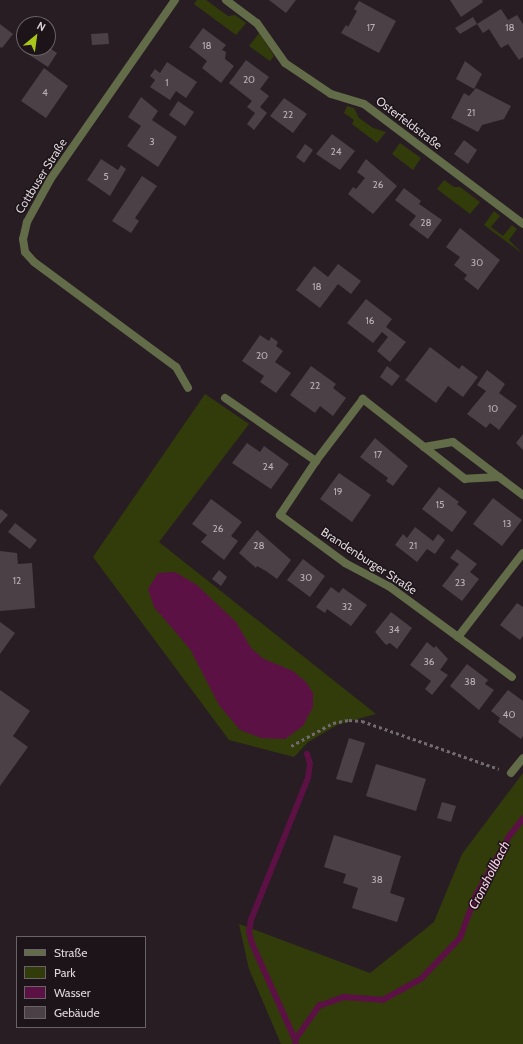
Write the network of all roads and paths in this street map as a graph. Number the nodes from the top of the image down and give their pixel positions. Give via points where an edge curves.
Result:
1 (175, 0) edge
2 (226, 0) edge
3 (523, 224) edge
4 (188, 388) dead end
5 (225, 398) dead end
6 (424, 447) junction
7 (316, 462) junction
8 (499, 477) junction
9 (523, 495) edge
10 (523, 552) edge
11 (458, 637) junction
12 (512, 677) dead end
13 (291, 746) dead end
14 (523, 758) edge
15 (511, 773) joint

1 - 4 street, Cottbuser Straße via 50,180 26,222 23,239 25,252 34,262 176,367
2 - 3 street, Osterfeldstraße via 256,23 285,64 331,94 364,104
5 - 7 street
6 - 7 street, Brandenburger Straße via 363,399
6 - 8 street, Brandenburger Straße via 466,480
6 - 8 street via 453,442
7 - 11 street, Brandenburger Straße via 280,516 345,563 390,587
8 - 9 street
10 - 11 street
11 - 12 street, Brandenburger Straße
13 - 15 path via 333,723 362,721
14 - 15 street

